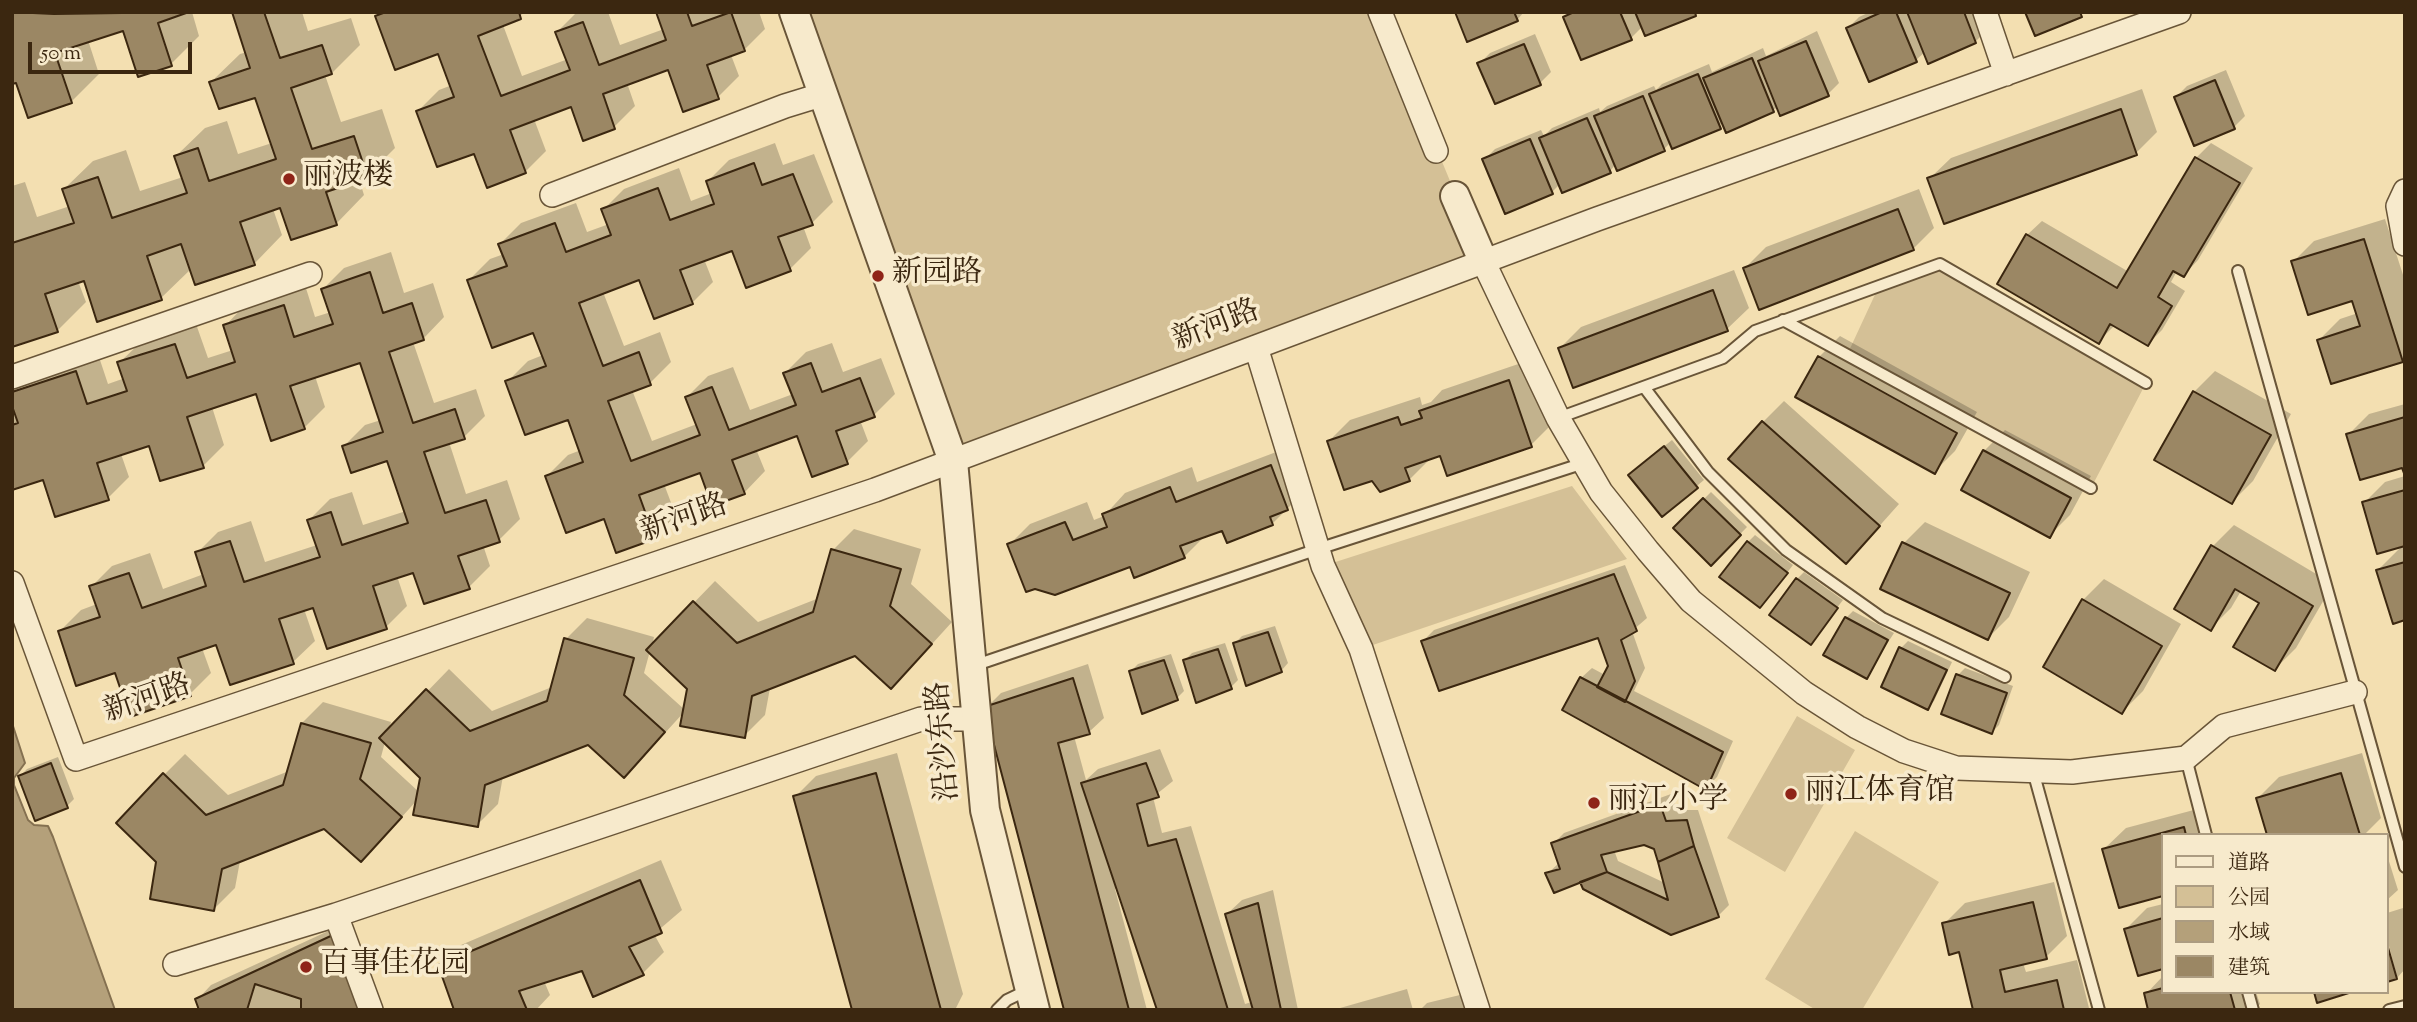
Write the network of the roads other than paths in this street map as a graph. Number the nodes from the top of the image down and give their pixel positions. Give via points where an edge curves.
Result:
1 (794, 12) edge
2 (1380, 12) edge
3 (1985, 12) edge
4 (2179, 12) edge
5 (2006, 74) junction
6 (824, 94) junction
7 (1436, 151) dead end
8 (2405, 191) edge
9 (552, 195) dead end
10 (1455, 196) dead end
11 (2405, 244) edge
12 (1484, 263) junction
13 (2238, 271) dead end
14 (310, 274) dead end
15 (1783, 320) junction
16 (1256, 347) junction
17 (12, 377) edge
18 (2146, 383) dead end
19 (1644, 387) junction
20 (1558, 418) junction
21 (953, 461) junction
22 (1584, 463) junction
23 (2091, 488) dead end
24 (1318, 549) junction
25 (12, 583) edge
26 (972, 667) junction
27 (2005, 677) dead end
28 (2355, 692) junction
29 (977, 719) junction
30 (2186, 758) junction
31 (2033, 771) junction
32 (2205, 833) edge
33 (2405, 867) edge
34 (336, 915) junction
35 (175, 964) dead end
36 (1032, 1000) edge
37 (2405, 1006) edge
38 (371, 1010) edge
39 (997, 1010) edge
40 (1478, 1010) edge
41 (2099, 1010) edge
42 (2389, 1010) edge

1 - 6 street
2 - 7 street
3 - 5 street
4 - 5 street, 新河路
5 - 12 street, 新河路
6 - 9 street
6 - 21 street
8 - 11 street via 2398,206
10 - 12 street
12 - 16 street, 新河路
12 - 20 street
13 - 28 lane
14 - 17 street
15 - 18 lane via 1940,264
15 - 19 lane via 1755,331 1723,358
15 - 23 lane
16 - 21 street, 新河路
16 - 24 street
19 - 20 lane
19 - 27 lane via 1708,472 1786,550 1882,618
20 - 22 street
21 - 25 street, 新河路 via 76,759
21 - 26 street, 沿沙东路
22 - 24 lane
22 - 31 street via 1601,492 1691,601 1804,693 1904,751 1956,768
24 - 26 lane
24 - 40 street via 1361,649
26 - 29 street, 沿沙东路
28 - 30 street via 2224,726
28 - 33 lane
29 - 34 street via 921,719
29 - 36 street, 沿沙东路 via 985,810
30 - 31 street via 2072,772
30 - 32 lane
31 - 41 lane
34 - 35 street
34 - 38 street
36 - 39 lane via 1007,1000
37 - 42 lane

